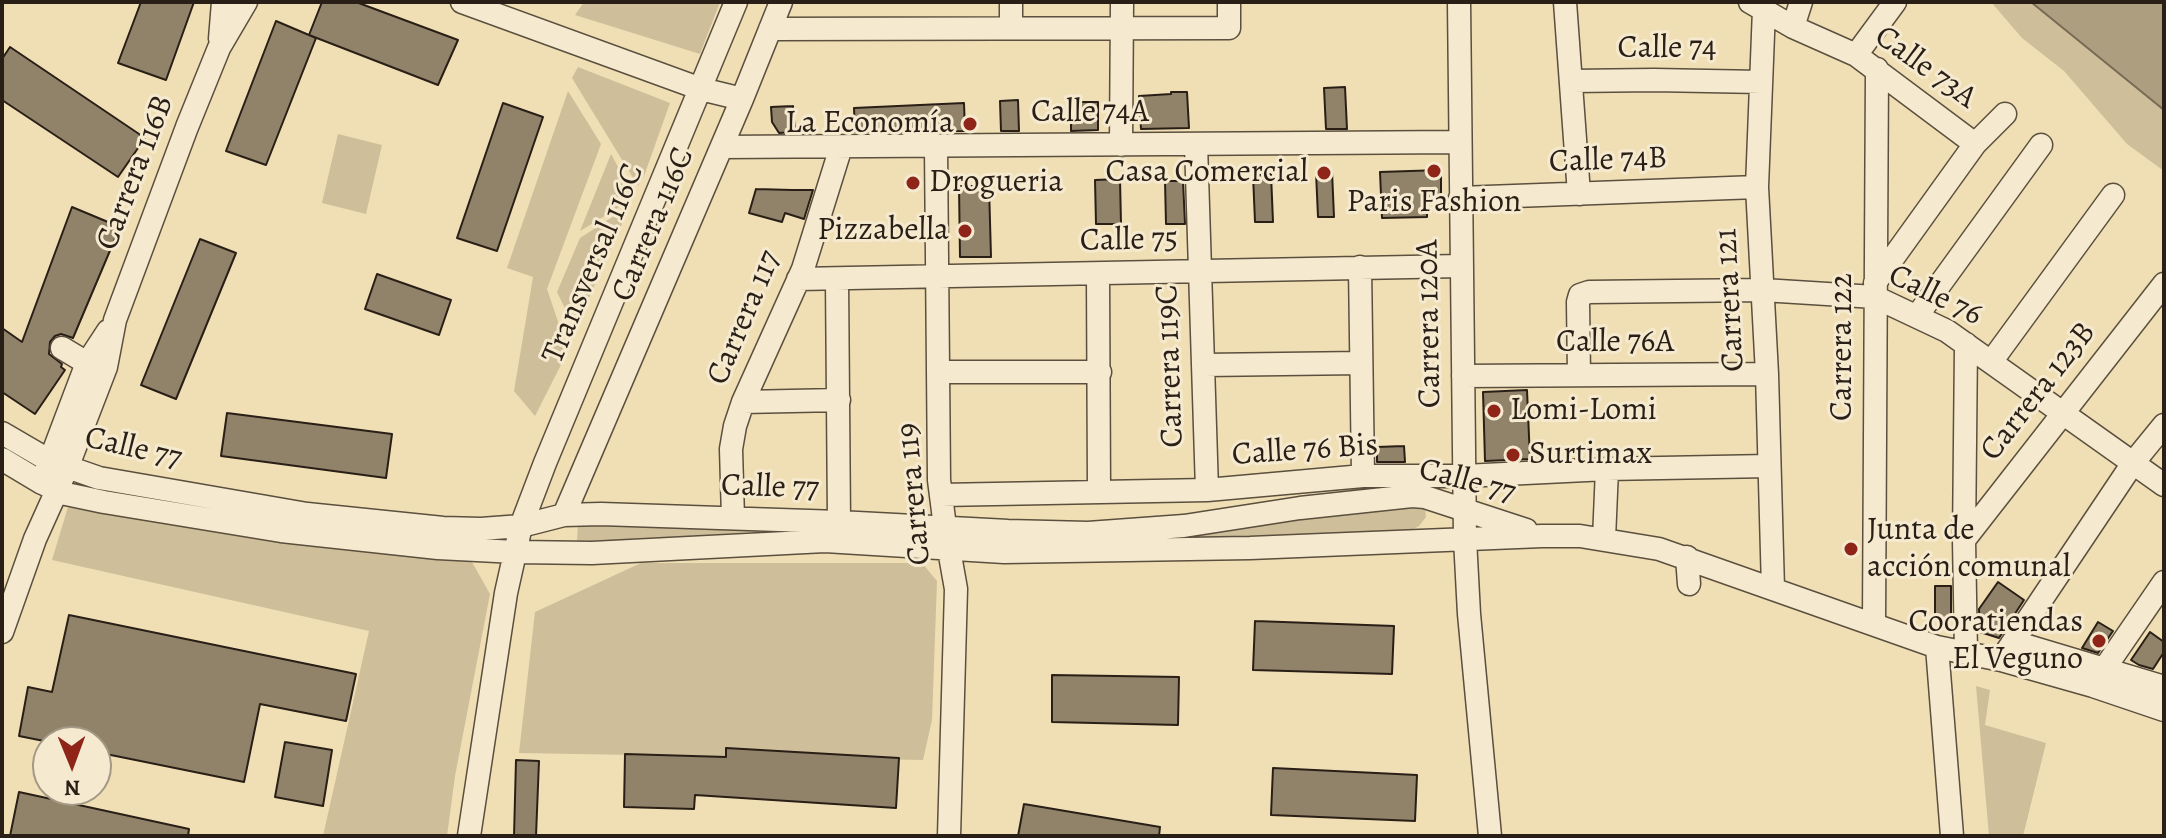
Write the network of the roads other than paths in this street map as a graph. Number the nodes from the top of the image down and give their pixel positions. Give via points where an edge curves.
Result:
1 (223, 2) edge
2 (246, 2) edge
3 (462, 2) edge
4 (736, 2) edge
5 (781, 2) edge
6 (1011, 2) edge
7 (1122, 2) edge
8 (1229, 2) edge
9 (1459, 2) edge
10 (1565, 2) edge
11 (1801, 2) edge
12 (1895, 2) edge
13 (1757, 6) edge
14 (1793, 27) junction
15 (1011, 28) junction
16 (1121, 28) junction
17 (770, 29) junction
18 (219, 48) junction
19 (1856, 55) junction
20 (1877, 69) junction
21 (1572, 81) junction
22 (1761, 82) junction
23 (701, 89) junction
24 (742, 99) junction
25 (2005, 114) dead end
26 (1460, 142) junction
27 (1196, 144) junction
28 (1975, 144) junction
29 (1121, 145) junction
30 (2041, 145) dead end
31 (722, 147) junction
32 (841, 147) junction
33 (936, 147) junction
34 (1757, 187) junction
35 (1579, 194) junction
36 (2113, 195) dead end
37 (1460, 198) junction
38 (1461, 266) junction
39 (1360, 267) junction
40 (1200, 271) junction
41 (1098, 274) junction
42 (938, 277) junction
43 (798, 279) junction
44 (837, 279) junction
45 (2164, 284) edge
46 (1763, 290) junction
47 (1875, 290) junction
48 (1917, 316) junction
49 (115, 320) junction
50 (1966, 344) junction
51 (62, 348) dead end
52 (1991, 362) junction
53 (87, 363) junction
54 (1361, 363) junction
55 (1204, 365) junction
56 (939, 372) junction
57 (1100, 372) junction
58 (1767, 374) junction
59 (1579, 375) junction
60 (1463, 376) junction
61 (839, 400) junction
62 (743, 402) junction
63 (2064, 414) junction
64 (2164, 425) edge
65 (2, 433) edge
66 (2, 459) edge
67 (2133, 463) junction
68 (59, 464) junction
69 (1769, 466) junction
70 (1607, 469) junction
71 (1363, 476) junction
72 (1464, 476) junction
73 (1330, 478) junction
74 (2164, 485) edge
75 (50, 487) junction
76 (1207, 490) junction
77 (1099, 491) junction
78 (1184, 491) junction
79 (941, 495) junction
80 (1330, 505) junction
81 (1465, 511) junction
82 (564, 515) junction
83 (733, 518) junction
84 (839, 522) junction
85 (521, 526) junction
86 (1184, 526) junction
87 (945, 527) junction
88 (1542, 536) junction
89 (1465, 539) junction
90 (1604, 539) junction
91 (1964, 540) junction
92 (950, 550) junction
93 (516, 552) junction
94 (1687, 557) junction
95 (2164, 582) edge
96 (1689, 584) dead end
97 (1773, 589) junction
98 (1874, 624) junction
99 (2, 632) edge
100 (1937, 647) junction
101 (2007, 651) junction
102 (1966, 653) junction
103 (2099, 678) junction
104 (2164, 687) edge
105 (2164, 710) edge
106 (469, 836) edge
107 (949, 836) edge
108 (1490, 836) edge
109 (1952, 836) edge

1 - 18 street, Carrera 116B
2 - 18 street, Carrera 116B
3 - 23 street
4 - 23 street, Transversal 116C
5 - 17 street, Carrera 116C
6 - 15 street
7 - 16 street
8 - 16 street via 1229,28
9 - 26 street, Carrera 120A
10 - 21 street
11 - 14 street
12 - 19 street
13 - 14 street, Calle 73A
13 - 22 street, Carrera 121
14 - 19 street, Calle 73A
15 - 16 street
15 - 17 street
16 - 29 street
17 - 24 street, Carrera 116C
18 - 49 street, Carrera 116B
19 - 20 street, Calle 73A
20 - 28 street, Calle 73A
20 - 47 street, Carrera 122
21 - 22 street, Calle 74
21 - 35 street
22 - 34 street, Carrera 121
23 - 24 street
23 - 85 street, Transversal 116C
24 - 31 street, Carrera 116C
25 - 28 street
26 - 27 street, Calle 74A
26 - 37 street, Carrera 120A
27 - 29 street, Calle 74A
27 - 40 street, Carrera 119C
28 - 47 street
29 - 33 street, Calle 74A
30 - 48 street
31 - 32 street, Calle 74A
31 - 82 street, Carrera 116C
32 - 33 street, Calle 74A
32 - 43 street, Carrera 117
33 - 42 street, Carrera 119
34 - 35 street, Calle 74B
34 - 46 street, Carrera 121
35 - 37 street, Calle 74B
36 - 52 street
37 - 38 street, Carrera 120A
38 - 39 street, Calle 75
38 - 60 street, Carrera 120A
39 - 40 street, Calle 75
39 - 54 street
40 - 41 street, Calle 75
40 - 55 street, Carrera 119C
41 - 42 street, Calle 75
41 - 57 street
42 - 44 street, Calle 75
42 - 56 street, Carrera 119
43 - 44 street, Calle 75
43 - 62 street, Carrera 117
44 - 61 street
45 - 63 street, Carrera 123B
46 - 47 street, Calle 76
46 - 58 street, Carrera 121
46 - 59 street, Calle 76 via 1580,295
47 - 48 street, Calle 76
47 - 98 street, Carrera 122
48 - 50 street, Calle 76
49 - 53 street, Carrera 116B
49 - 68 street, Carrera 116B via 106,367
50 - 52 street, Calle 76
50 - 91 street
51 - 53 street
52 - 63 street, Calle 76
53 - 68 street, Carrera 116B
54 - 55 street
54 - 71 street
55 - 76 street, Carrera 119C
56 - 57 street
56 - 79 street, Carrera 119
57 - 77 street
58 - 59 street, Calle 76A
58 - 69 street, Carrera 121
59 - 60 street, Calle 76A
60 - 72 street, Carrera 120A
61 - 62 street
61 - 84 street
62 - 83 street, Carrera 117 via 731,449
63 - 67 street, Calle 76
63 - 91 street, Carrera 123B
64 - 67 street
65 - 68 street, Calle 77
66 - 75 street, Calle 77
67 - 74 street, Calle 76
67 - 101 street
68 - 75 street, Carrera 116B
68 - 85 street, Calle 77 via 130,485 307,514 443,528
69 - 70 street, Calle 76 Bis
69 - 97 street, Carrera 121
70 - 72 street, Calle 76 Bis
70 - 90 street
71 - 72 street, Calle 76 Bis
71 - 73 street, Calle 76 Bis
72 - 81 street, Carrera 120A
73 - 76 street, Calle 76 Bis
73 - 80 street
75 - 93 street, Calle 77 via 81,498 281,531
75 - 99 street, Carrera 116B
76 - 78 street, Calle 76 Bis
77 - 78 street, Calle 76 Bis
77 - 79 street, Calle 76 Bis
78 - 86 street, Carrera 119C
79 - 87 street, Carrera 119
80 - 81 street, Calle 77 via 1412,496
80 - 86 street, Calle 77
81 - 88 street, Calle 77
81 - 89 street, Carrera 120A
82 - 83 street, Calle 77
82 - 85 street, Calle 77
83 - 84 street, Calle 77
84 - 87 street, Calle 77
85 - 93 street, Transversal 116C
86 - 87 street, Calle 77 via 1088,533
87 - 92 street, Carrera 119
88 - 89 street, Calle 77
88 - 90 street, Calle 77
89 - 92 street, Calle 77 via 1234,548
89 - 108 street, Carrera 120A
90 - 94 street, Calle 77
91 - 102 street
92 - 93 street, Calle 77 via 825,541
92 - 107 street, Carrera 119 via 957,608
93 - 106 street
94 - 96 street
94 - 97 street, Calle 77
95 - 103 street
97 - 98 street, Calle 77
98 - 100 street, Calle 77
100 - 102 street, Calle 77
100 - 109 street
101 - 102 street, Calle 77
101 - 103 street, Calle 77
103 - 104 street
103 - 105 street, Calle 77

